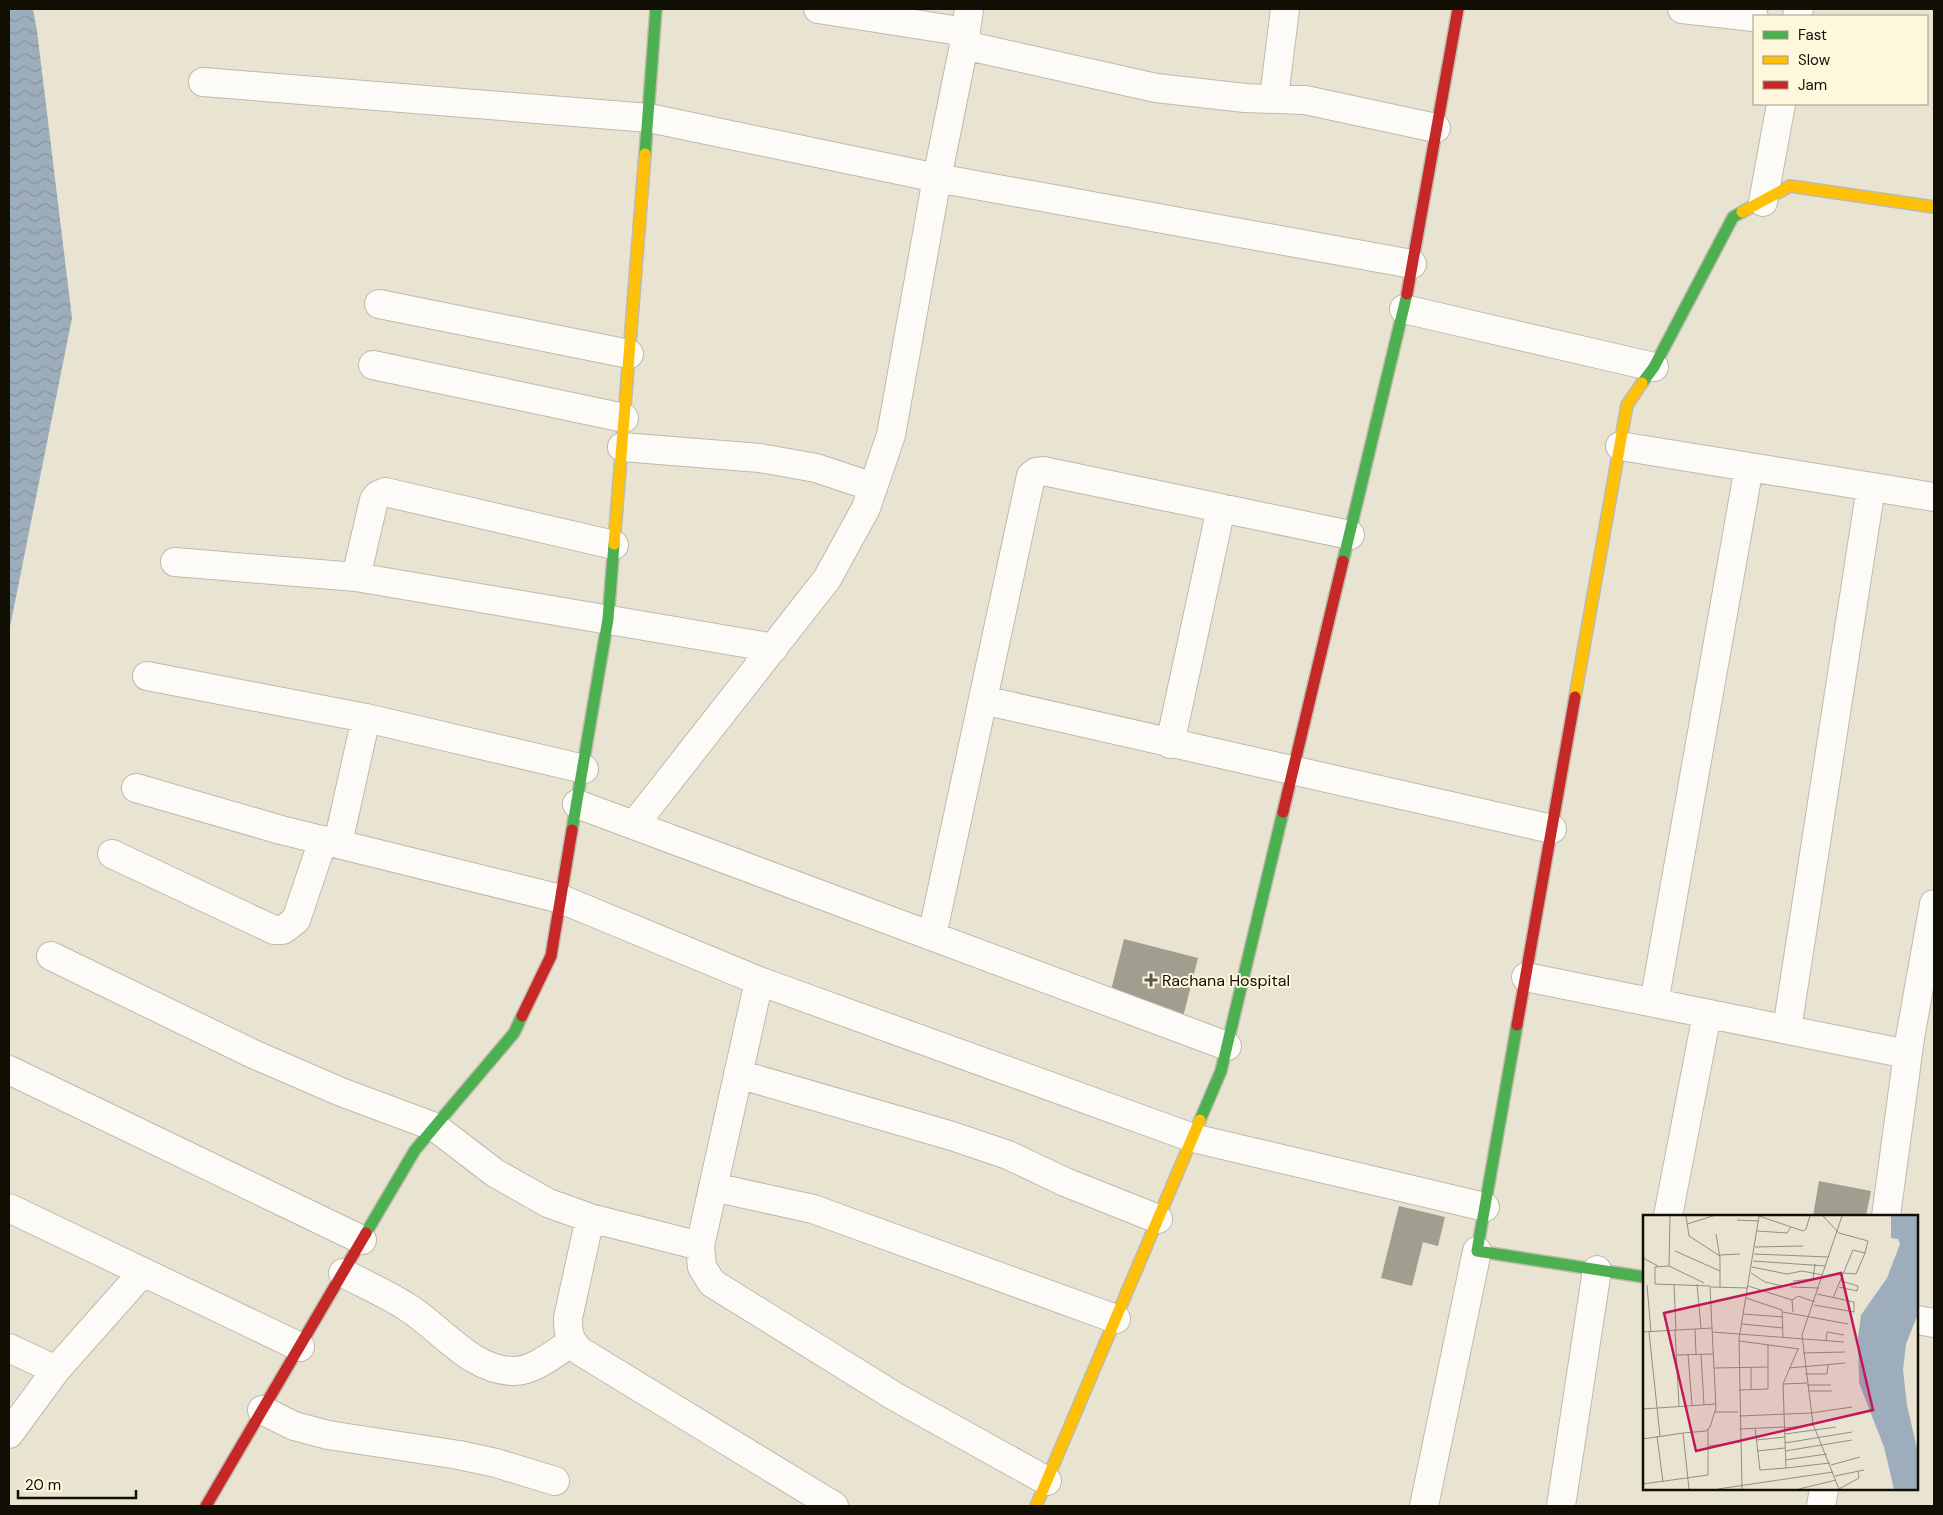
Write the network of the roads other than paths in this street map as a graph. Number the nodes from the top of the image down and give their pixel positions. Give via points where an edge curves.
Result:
1 (656, 9) edge
2 (818, 9) edge
3 (1285, 9) edge
4 (1458, 9) edge
5 (1682, 9) edge
6 (1753, 17) edge
7 (967, 29) edge
8 (202, 82) dead end
9 (1274, 98) junction
10 (1781, 105) edge
11 (649, 118) junction
12 (1436, 128) junction
13 (937, 178) junction
14 (1763, 202) junction
15 (1934, 207) edge
16 (1412, 264) junction
17 (380, 304) dead end
18 (1404, 310) junction
19 (630, 354) junction
20 (374, 366) dead end
21 (1654, 367) junction
22 (624, 418) junction
23 (1620, 446) junction
24 (622, 447) junction
25 (1749, 467) junction
26 (1871, 487) junction
27 (873, 488) junction
28 (1934, 498) edge
29 (1221, 508) junction
30 (1350, 535) junction
31 (614, 545) junction
32 (175, 562) dead end
33 (356, 577) junction
34 (608, 619) junction
35 (774, 648) junction
36 (147, 676) dead end
37 (983, 700) junction
38 (366, 718) junction
39 (1170, 744) junction
40 (584, 769) junction
41 (1293, 771) junction
42 (136, 788) dead end
43 (578, 804) junction
44 (634, 825) junction
45 (1552, 829) junction
46 (330, 842) junction
47 (112, 854) dead end
48 (561, 899) junction
49 (1934, 904) edge
50 (932, 936) junction
51 (51, 956) dead end
52 (1526, 977) junction
53 (759, 981) junction
54 (1654, 1003) junction
55 (1707, 1014) junction
56 (1787, 1029) junction
57 (1227, 1046) junction
58 (1907, 1054) junction
59 (9, 1070) edge
60 (738, 1074) junction
61 (435, 1127) junction
62 (1193, 1138) junction
63 (713, 1187) junction
64 (1485, 1207) junction
65 (9, 1208) edge
66 (1668, 1215) edge
67 (1886, 1215) edge
68 (590, 1218) junction
69 (1158, 1219) junction
70 (362, 1240) junction
71 (700, 1246) junction
72 (1477, 1251) junction
73 (1597, 1270) junction
74 (143, 1272) junction
75 (343, 1273) junction
76 (1643, 1277) edge
77 (1116, 1319) junction
78 (1918, 1320) edge
79 (1934, 1323) edge
80 (572, 1342) junction
81 (300, 1347) junction
82 (9, 1348) edge
83 (56, 1370) junction
84 (262, 1410) junction
85 (11, 1426) edge
86 (555, 1481) dead end
87 (1046, 1481) junction
88 (1824, 1490) edge
89 (206, 1506) edge
90 (834, 1506) edge
91 (1036, 1506) edge
92 (1424, 1506) edge
93 (1561, 1506) edge
94 (1821, 1506) edge

1 - 11 street
2 - 7 street
3 - 9 street
4 - 12 street
5 - 6 street
7 - 9 street via 1156,88
7 - 13 street
8 - 11 street
9 - 12 street via 1305,100
10 - 14 street
11 - 13 street
11 - 19 street
12 - 16 street
13 - 16 street
13 - 27 street via 891,435
14 - 15 street via 1790,186
14 - 21 street via 1733,217
16 - 18 street
17 - 19 street
18 - 21 street
18 - 30 street
19 - 22 street
20 - 22 street
21 - 23 street via 1627,404
22 - 24 street
23 - 25 street
23 - 45 street
24 - 27 street via 760,458 816,468
24 - 31 street
25 - 26 street
25 - 54 street
26 - 28 street
26 - 56 street
27 - 35 street via 866,508 827,579
29 - 30 street
29 - 37 street via 1043,471 1031,476
29 - 39 street
30 - 41 street
31 - 33 street via 385,492 374,500
31 - 34 street
32 - 33 street
33 - 34 street
34 - 35 street
34 - 40 street
35 - 44 street
36 - 38 street
37 - 39 street
37 - 50 street
38 - 40 street
38 - 46 street
39 - 41 street
40 - 43 street
41 - 45 street
41 - 57 street
42 - 46 street
43 - 44 street
43 - 48 street
44 - 50 street
45 - 52 street
46 - 47 street via 296,920 283,930 274,930
46 - 48 street
48 - 53 street
48 - 61 street via 551,956 514,1033
49 - 58 street
50 - 57 street
51 - 61 street via 260,1057
52 - 54 street
52 - 64 street
53 - 60 street
53 - 62 street
54 - 55 street
55 - 56 street
55 - 66 street
56 - 58 street
57 - 62 street via 1221,1071
58 - 67 street
59 - 70 street
60 - 63 street
60 - 69 street via 1008,1155
61 - 68 street via 495,1173 548,1202
61 - 70 street via 415,1150
62 - 64 street
62 - 69 street
63 - 71 street
63 - 77 street via 813,1209
64 - 72 street
65 - 74 street
68 - 71 street
68 - 80 street via 568,1318 568,1334
69 - 77 street
70 - 75 street
71 - 87 street via 702,1267 712,1283 894,1396
72 - 73 street
72 - 92 street
73 - 76 street
73 - 93 street
74 - 81 street
74 - 83 street
75 - 80 street via 406,1306 480,1363 499,1370 516,1371 534,1365
75 - 81 street
77 - 87 street
78 - 79 street
80 - 90 street via 666,1405
81 - 84 street
82 - 83 street
83 - 85 street
84 - 86 street via 294,1426 328,1435 459,1455
84 - 89 street
87 - 91 street
88 - 94 street

